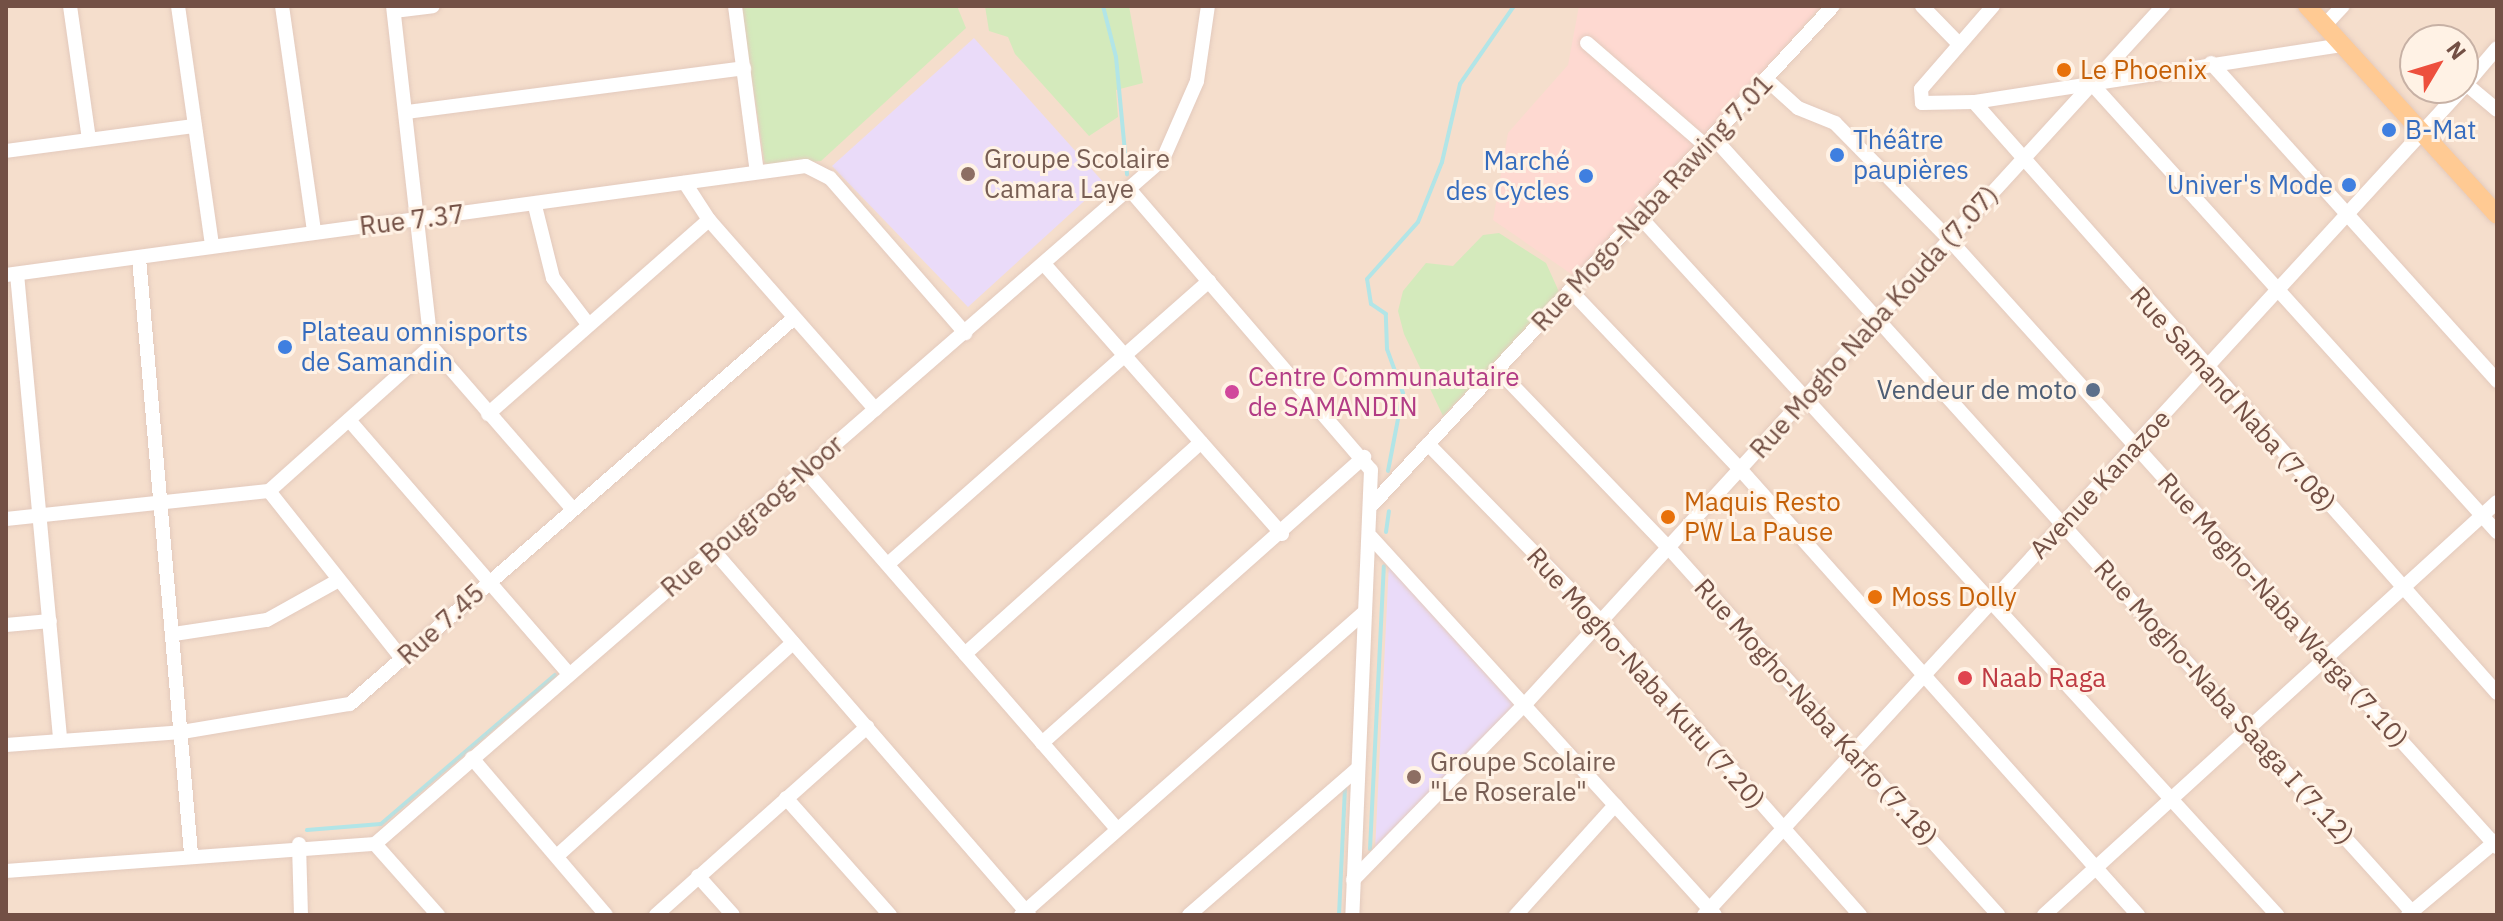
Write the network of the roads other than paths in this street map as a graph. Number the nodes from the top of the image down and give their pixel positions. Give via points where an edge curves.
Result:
1 (70, 6) edge
2 (178, 6) edge
3 (282, 6) edge
4 (433, 6) edge
5 (735, 6) edge
6 (1208, 6) edge
7 (1922, 6) edge
8 (1993, 6) edge
9 (2163, 6) edge
10 (2307, 6) edge
11 (2343, 6) edge
12 (1827, 8) edge
13 (394, 9) edge
14 (2325, 25) junction
15 (1587, 43) dead end
16 (1959, 44) junction
17 (2343, 45) junction
18 (2497, 48) edge
19 (2211, 63) junction
20 (744, 68) junction
21 (2479, 69) edge
22 (1766, 79) junction
23 (2094, 82) junction
24 (2479, 97) edge
25 (1974, 102) junction
26 (2448, 104) edge
27 (2497, 110) edge
28 (407, 112) junction
29 (194, 126) junction
30 (2424, 130) junction
31 (89, 139) junction
32 (1709, 142) junction
33 (6, 151) edge
34 (2020, 162) junction
35 (757, 172) junction
36 (685, 183) junction
37 (1130, 190) junction
38 (535, 206) junction
39 (2347, 213) junction
40 (2497, 215) edge
41 (1641, 218) junction
42 (420, 219) junction
43 (709, 220) junction
44 (314, 232) junction
45 (1948, 238) junction
46 (212, 245) junction
47 (139, 258) junction
48 (1044, 264) junction
49 (11, 275) edge
50 (1209, 281) junction
51 (2277, 289) junction
52 (1570, 290) junction
53 (1877, 314) junction
54 (794, 318) junction
55 (588, 324) junction
56 (965, 333) junction
57 (431, 346) junction
58 (1126, 357) junction
59 (2205, 369) junction
60 (1499, 371) junction
61 (2497, 381) edge
62 (1804, 398) junction
63 (875, 409) junction
64 (488, 414) junction
65 (349, 420) junction
66 (1201, 442) junction
67 (1428, 444) junction
68 (2135, 447) junction
69 (1364, 457) junction
70 (1740, 469) junction
71 (805, 470) junction
72 (269, 491) junction
73 (2497, 502) edge
74 (164, 505) junction
75 (1372, 505) junction
76 (571, 507) junction
77 (2482, 515) junction
78 (42, 516) junction
79 (6, 519) edge
80 (2064, 523) junction
81 (2497, 532) edge
82 (1282, 534) junction
83 (1371, 537) junction
84 (1669, 548) junction
85 (713, 550) junction
86 (888, 564) junction
87 (337, 581) junction
88 (489, 581) junction
89 (2403, 587) junction
90 (1991, 602) junction
91 (1362, 614) junction
92 (1599, 619) junction
93 (50, 621) junction
94 (6, 625) edge
95 (174, 634) junction
96 (793, 643) junction
97 (965, 654) junction
98 (2326, 658) junction
99 (402, 659) junction
100 (569, 674) junction
101 (1926, 676) junction
102 (2497, 693) edge
103 (1527, 702) junction
104 (867, 727) junction
105 (2251, 730) junction
106 (182, 732) junction
107 (60, 740) junction
108 (1042, 743) junction
109 (6, 745) edge
110 (1854, 754) junction
111 (472, 758) junction
112 (1357, 769) junction
113 (786, 798) junction
114 (2174, 800) junction
115 (1615, 805) junction
116 (1117, 829) junction
117 (1783, 831) junction
118 (299, 844) junction
119 (375, 844) junction
120 (2496, 844) edge
121 (191, 853) junction
122 (557, 856) junction
123 (2096, 868) junction
124 (6, 871) edge
125 (698, 876) junction
126 (1353, 880) junction
127 (1710, 913) edge
128 (2410, 913) edge
129 (1025, 914) edge
130 (301, 915) edge
131 (438, 915) edge
132 (606, 915) edge
133 (656, 915) edge
134 (733, 915) edge
135 (890, 915) edge
136 (1189, 915) edge
137 (1352, 915) edge
138 (1516, 915) edge
139 (1860, 915) edge
140 (1998, 915) edge
141 (2044, 915) edge
142 (2138, 915) edge
143 (2277, 915) edge

1 - 31 street
2 - 29 street
3 - 44 street
4 - 13 street
5 - 20 street
6 - 37 street, Rue Bougraog-Noor via 1187,109 1163,159
7 - 16 street
8 - 16 street
9 - 23 street, Rue Mogho Naba Kouda (7.07)
10 - 14 main road
11 - 14 street
12 - 22 street, Rue Mogo-Naba Rawing 7.01
13 - 28 street
14 - 17 main road
15 - 32 street, Rue Mogho-Naba Saaga I (7.12)
16 - 25 street via 1918,100
17 - 19 street
17 - 30 main road
18 - 21 street, Avenue Kanazoe
19 - 23 street
19 - 39 street
20 - 28 street
20 - 35 street
22 - 32 street, Rue Mogo-Naba Rawing 7.01
22 - 45 street, Rue Mogho-Naba Warga (7.10) via 1798,108 1835,123
23 - 25 street
23 - 34 street, Rue Mogho Naba Kouda (7.07)
23 - 51 street
24 - 27 street
25 - 34 street, Rue Samand Naba (7.08)
26 - 30 street, Avenue Kanazoe
28 - 42 street
29 - 31 street
29 - 46 street
30 - 39 street, Avenue Kanazoe
30 - 40 main road
31 - 33 street
32 - 41 street, Rue Mogo-Naba Rawing 7.01
32 - 53 street, Rue Mogho-Naba Saaga I (7.12)
34 - 45 street, Rue Mogho Naba Kouda (7.07)
34 - 59 street, Rue Samand Naba (7.08)
35 - 36 street, Rue 7.37
35 - 56 street, Rue 7.37 via 818,169
36 - 38 street, Rue 7.37
36 - 43 street
37 - 48 street, Rue Bougraog-Noor
37 - 50 street
38 - 42 street, Rue 7.37
38 - 55 street via 553,278
39 - 51 street, Avenue Kanazoe
39 - 61 street
41 - 52 street, Rue Mogo-Naba Rawing 7.01
41 - 62 street
42 - 44 street, Rue 7.37
42 - 57 street
43 - 54 street
43 - 55 street
44 - 46 street, Rue 7.37
45 - 53 street, Rue Mogho Naba Kouda (7.07)
45 - 68 street, Rue Mogho-Naba Warga (7.10)
46 - 47 street, Rue 7.37
47 - 49 street, Rue 7.37
47 - 74 street
48 - 56 street, Rue Bougraog-Noor
48 - 58 street
49 - 78 street
50 - 58 street
50 - 69 street
51 - 59 street, Avenue Kanazoe
51 - 77 street
52 - 60 street, Rue Mogo-Naba Rawing 7.01
52 - 70 street
53 - 62 street, Rue Mogho Naba Kouda (7.07)
53 - 80 street, Rue Mogho-Naba Saaga I (7.12)
54 - 63 street
54 - 76 street, Rue 7.45
55 - 64 street
56 - 63 street, Rue Bougraog-Noor
57 - 64 street
57 - 65 street
58 - 66 street
58 - 86 street
59 - 68 street, Avenue Kanazoe
59 - 89 street, Rue Samand Naba (7.08)
60 - 67 street, Rue Mogo-Naba Rawing 7.01
60 - 84 street, Rue Mogho-Naba Karfo (7.18)
62 - 70 street, Rue Mogho Naba Kouda (7.07)
62 - 90 street
63 - 71 street, Rue Bougraog-Noor
64 - 76 street
65 - 72 street
65 - 88 street
66 - 82 street
66 - 97 street
67 - 75 street, Rue Mogo-Naba Rawing 7.01
67 - 92 street, Rue Mogho-Naba Kutu (7.20)
68 - 80 street, Avenue Kanazoe
68 - 98 street, Rue Mogho-Naba Warga (7.10)
69 - 75 street
69 - 82 street
70 - 84 street, Rue Mogho Naba Kouda (7.07)
70 - 101 street
71 - 85 street, Rue Bougraog-Noor
71 - 86 street
72 - 74 street
72 - 87 street
73 - 77 street
74 - 78 street
74 - 95 street
75 - 83 street
76 - 88 street, Rue 7.45
77 - 81 street
77 - 89 street
78 - 79 street
78 - 93 street
80 - 90 street, Avenue Kanazoe
80 - 105 street, Rue Mogho-Naba Saaga I (7.12)
82 - 108 street
83 - 91 street
83 - 103 street
84 - 92 street, Rue Mogho Naba Kouda (7.07)
84 - 110 street, Rue Mogho-Naba Karfo (7.18)
85 - 96 street
85 - 100 street, Rue Bougraog-Noor
86 - 97 street
87 - 95 street via 267,620
87 - 99 street
88 - 99 street, Rue 7.45
88 - 100 street
89 - 98 street
89 - 102 street, Rue Samand Naba (7.08)
90 - 101 street, Avenue Kanazoe
90 - 114 street
91 - 112 street
91 - 116 street
92 - 103 street, Rue Mogho Naba Kouda (7.07)
92 - 117 street, Rue Mogho-Naba Kutu (7.20)
93 - 94 street
93 - 107 street
95 - 106 street
96 - 104 street
96 - 122 street
97 - 108 street
98 - 105 street
98 - 120 street, Rue Mogho-Naba Warga (7.10)
99 - 106 street, Rue 7.45 via 335,710
100 - 111 street, Rue Bougraog-Noor
101 - 110 street, Avenue Kanazoe
101 - 123 street
103 - 115 street
103 - 126 street, Rue Mogho Naba Kouda (7.07)
104 - 113 street
104 - 129 street
105 - 114 street
105 - 128 street, Rue Mogho-Naba Saaga I (7.12)
106 - 107 street, Rue 7.45
106 - 121 street
107 - 109 street, Rue 7.45
108 - 116 street
110 - 117 street, Avenue Kanazoe
110 - 140 street, Rue Mogho-Naba Karfo (7.18)
111 - 119 street, Rue Bougraog-Noor
111 - 122 street
112 - 126 street
112 - 136 street
113 - 125 street
113 - 135 street
114 - 123 street
114 - 143 street
115 - 127 street
115 - 138 street
116 - 129 street
117 - 127 street, Avenue Kanazoe
117 - 139 street, Rue Mogho-Naba Kutu (7.20)
118 - 119 street
118 - 121 street
118 - 130 street
119 - 131 street
120 - 128 street
121 - 124 street
122 - 132 street
123 - 141 street
123 - 142 street
125 - 133 street
125 - 134 street
126 - 137 street

